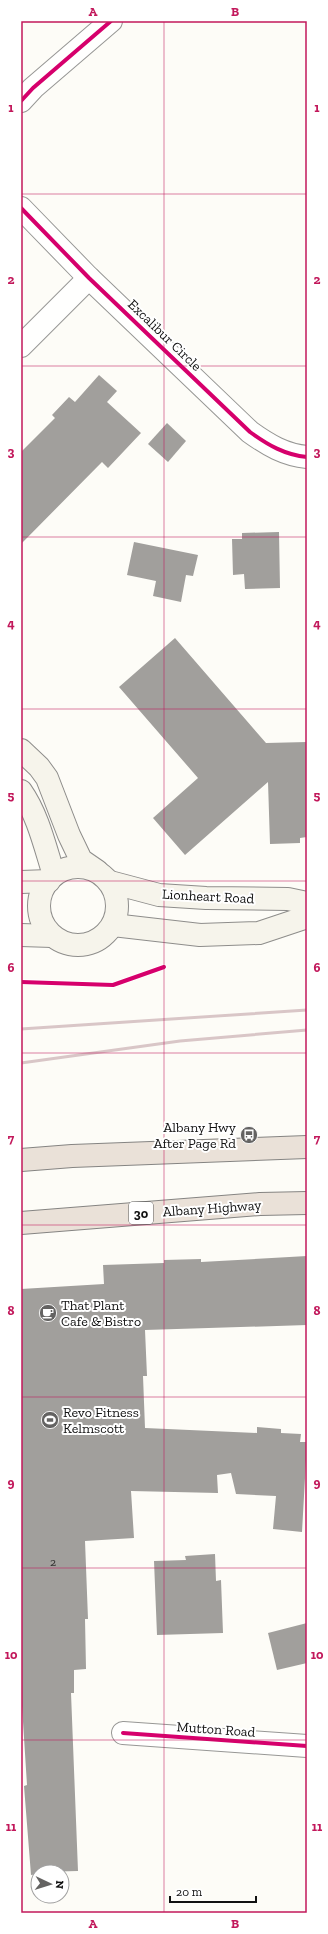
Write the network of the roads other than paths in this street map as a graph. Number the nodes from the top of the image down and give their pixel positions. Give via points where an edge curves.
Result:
1 (111, 21) edge
2 (21, 102) edge
3 (21, 208) edge
4 (89, 278) junction
5 (21, 346) edge
6 (307, 457) edge
7 (21, 750) edge
8 (21, 791) edge
9 (104, 877) junction
10 (51, 878) junction
11 (21, 882) edge
12 (307, 903) edge
13 (307, 918) edge
14 (113, 925) junction
15 (21, 935) edge
16 (52, 936) junction
17 (307, 1147) edge
18 (21, 1160) edge
19 (307, 1202) edge
20 (21, 1223) edge
21 (123, 1733) dead end
22 (307, 1746) edge

1 - 2 street via 33,88
3 - 4 street, Excalibur Circle
4 - 5 street
4 - 6 street, Excalibur Circle via 250,432 282,451
7 - 9 main road via 47,778 81,860
8 - 10 main road via 35,818
9 - 10 main road via 84,868 71,868
9 - 12 main road, Lionheart Road via 159,895 288,898
9 - 14 main road via 115,892 118,903
10 - 11 main road
10 - 16 main road via 43,889 39,909 45,928
13 - 14 main road via 259,933 200,935
14 - 16 main road via 106,935 85,946 73,946
15 - 16 main road
17 - 18 highway
19 - 20 highway, Albany Highway / 30
21 - 22 street, Mutton Road

